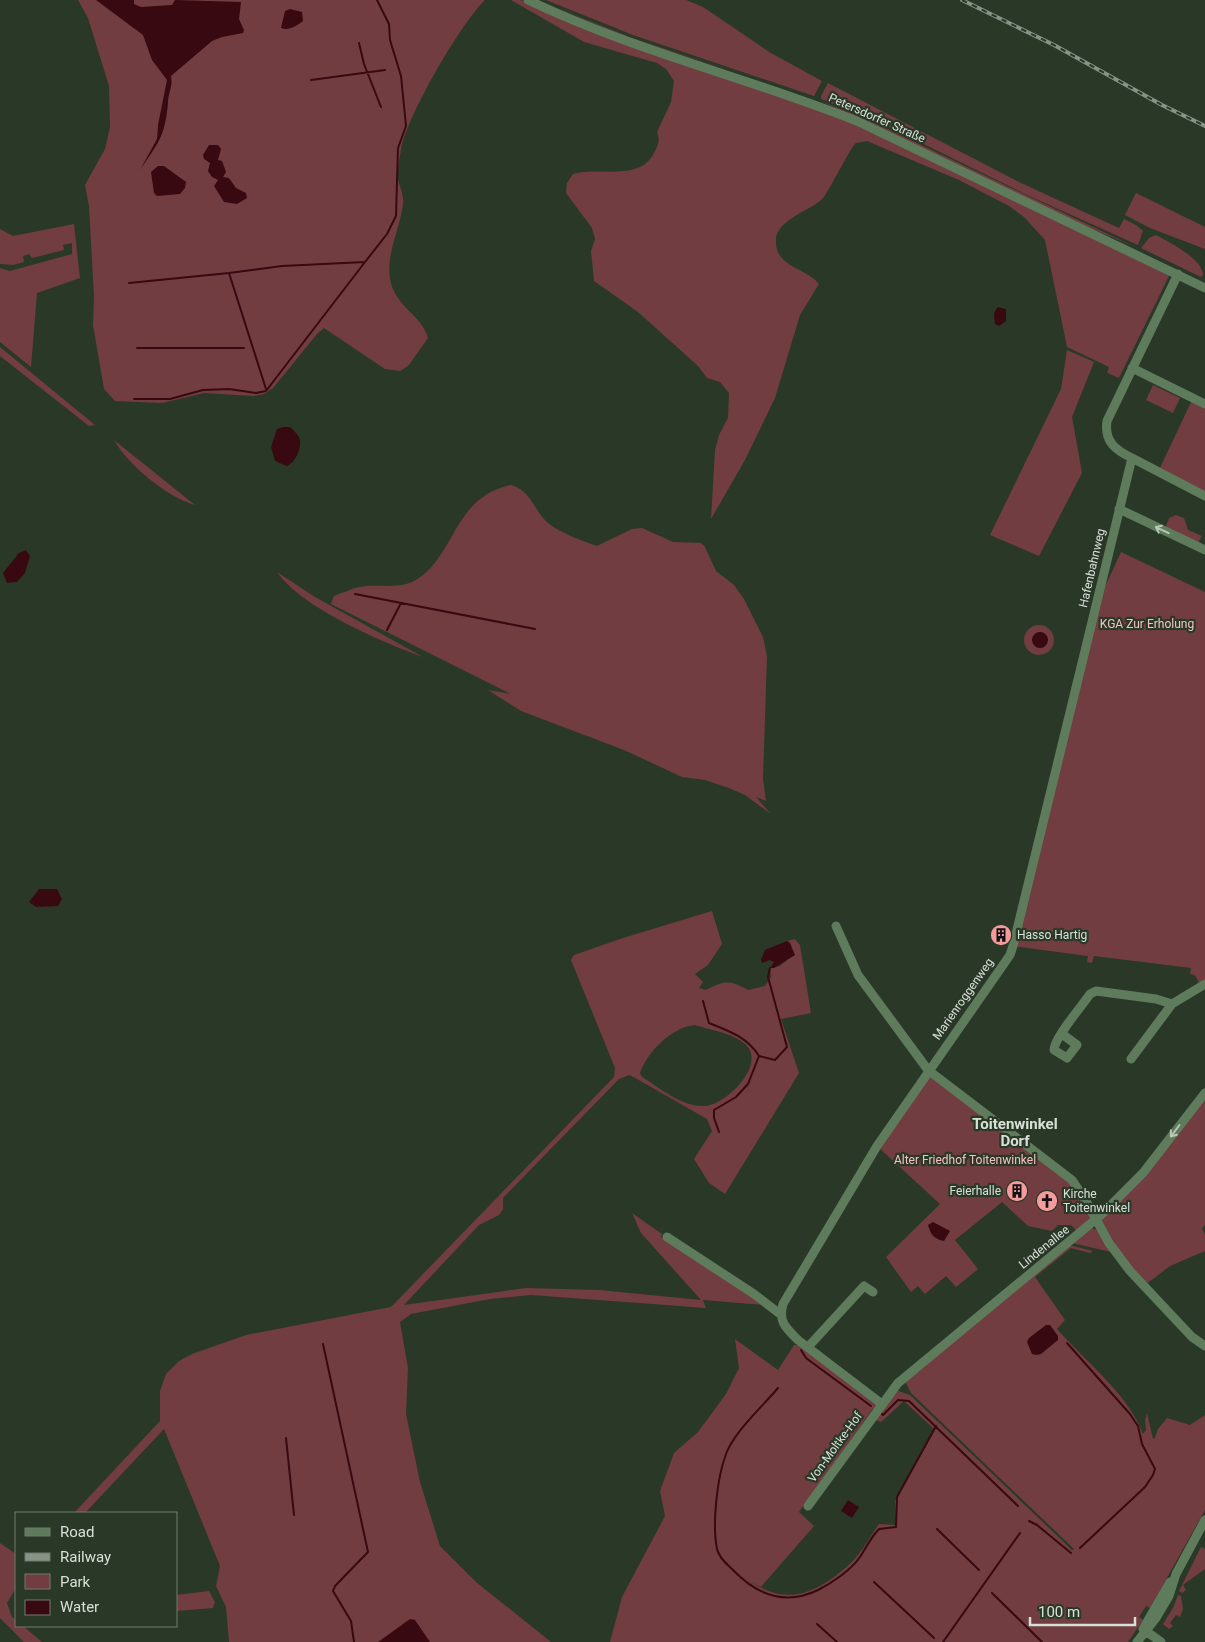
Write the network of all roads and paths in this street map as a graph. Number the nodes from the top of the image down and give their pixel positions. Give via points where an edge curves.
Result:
1 (528, 0) edge
2 (1178, 274) junction
3 (1205, 288) edge
4 (1132, 368) junction
5 (1205, 404) edge
6 (1132, 458) junction
7 (1205, 496) edge
8 (1119, 509) junction
9 (1205, 550) edge
10 (1090, 633) joint
11 (836, 926) dead end
12 (1205, 984) edge
13 (1172, 1004) junction
14 (1062, 1034) dead end
15 (1131, 1059) dead end
16 (928, 1070) junction
17 (1205, 1093) edge
18 (1096, 1220) junction
19 (667, 1237) dead end
20 (873, 1292) dead end
21 (780, 1314) junction
22 (1205, 1346) edge
23 (808, 1347) junction
24 (882, 1404) junction
25 (808, 1506) dead end
26 (1205, 1520) edge
27 (1142, 1635) edge
28 (1161, 1642) edge

1 - 2 street, Petersdorfer Straße via 603,33 815,104 859,122
2 - 3 street, Petersdorfer Straße
2 - 4 street
4 - 5 street
4 - 6 street via 1106,428 1116,450
6 - 7 street
6 - 8 street, Hafenbahnweg
9 -> 8 street
8 - 10 street, Hafenbahnweg
10 - 16 street, Marienroggenweg via 1014,946
11 - 16 street via 858,975
12 - 13 street
13 - 14 street via 1096,991 1090,994
13 - 15 street
16 - 18 street via 1063,1172 1079,1189
16 - 21 street, Marienroggenweg via 872,1154
17 -> 18 street, Lindenallee via 1143,1174
18 - 22 street via 1130,1271 1192,1337
18 - 24 street, Lindenallee via 906,1376
19 - 21 street
20 - 23 street via 864,1286
21 - 23 street via 786,1328
23 - 24 street
24 - 25 street, Von-Moltke-Hof
26 - 27 street
27 - 28 street

